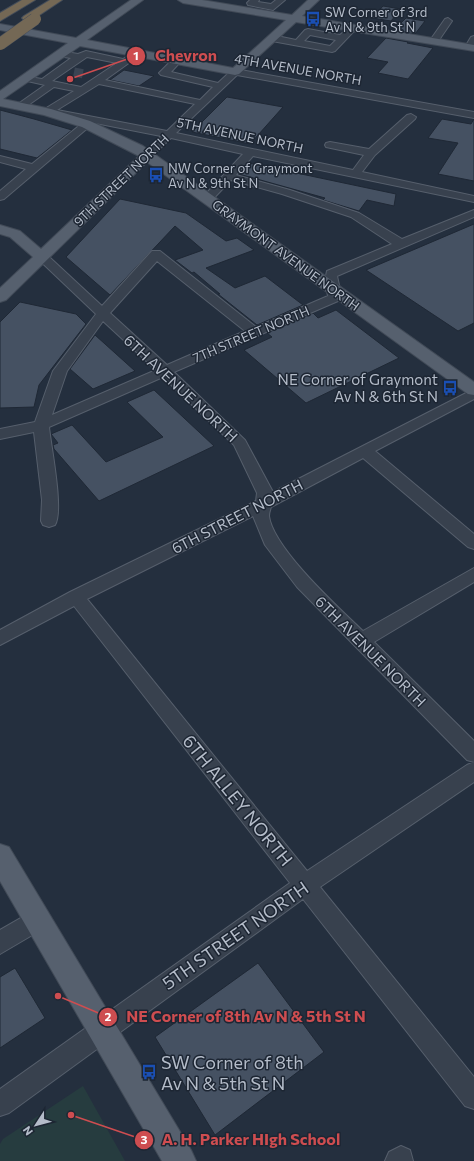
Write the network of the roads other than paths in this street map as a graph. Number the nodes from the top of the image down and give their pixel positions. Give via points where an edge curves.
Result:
1 (24, 0) edge
2 (30, 0) edge
3 (58, 0) edge
4 (138, 0) edge
5 (183, 0) edge
6 (255, 0) edge
7 (281, 0) edge
8 (314, 0) edge
9 (2, 15) edge
10 (31, 18) junction
11 (294, 18) junction
12 (448, 21) dead end
13 (0, 28) edge
14 (352, 28) junction
15 (0, 35) edge
16 (272, 38) junction
17 (342, 38) junction
18 (434, 41) junction
19 (76, 42) junction
20 (298, 43) junction
21 (0, 44) edge
22 (472, 45) edge
23 (137, 53) junction
24 (60, 54) junction
25 (79, 57) junction
26 (177, 60) junction
27 (125, 62) junction
28 (43, 66) junction
29 (62, 70) junction
30 (74, 72) tunnel mouth
31 (235, 72) junction
32 (26, 78) junction
33 (96, 78) junction
34 (48, 83) junction
35 (219, 86) junction
36 (82, 90) junction
37 (0, 96) edge
38 (0, 102) edge
39 (202, 102) junction
40 (21, 106) junction
41 (47, 112) junction
42 (474, 115) edge
43 (410, 117) dead end
44 (86, 124) junction
45 (169, 135) junction
46 (330, 145) dead end
47 (250, 153) junction
48 (371, 153) junction
49 (148, 155) junction
50 (0, 160) edge
51 (35, 168) junction
52 (355, 175) junction
53 (228, 176) junction
54 (0, 197) edge
55 (208, 198) junction
56 (474, 199) edge
57 (474, 213) edge
58 (0, 229) edge
59 (401, 244) junction
60 (42, 257) junction
61 (334, 290) junction
62 (0, 297) edge
63 (102, 314) junction
64 (255, 333) junction
65 (164, 371) junction
66 (474, 390) edge
67 (474, 393) edge
68 (41, 425) junction
69 (0, 434) edge
70 (365, 451) junction
71 (263, 504) junction
72 (48, 521) dead end
73 (474, 543) edge
74 (474, 574) edge
75 (76, 597) junction
76 (0, 638) edge
77 (361, 641) junction
78 (474, 754) edge
79 (474, 771) edge
80 (1, 859) edge
81 (305, 885) junction
82 (38, 920) junction
83 (0, 943) edge
84 (102, 1029) junction
85 (474, 1097) edge
86 (0, 1104) edge
87 (180, 1161) edge

1 - 9 highway
2 - 9 highway
3 - 10 highway
4 - 19 main road
5 - 11 main road
6 - 7 street via 251,3 273,7
8 - 11 main road, 9TH STREET NORTH
10 - 15 highway
10 - 21 highway, bridge
11 - 14 main road
11 - 16 main road, 9TH STREET NORTH
12 - 18 street
13 - 19 main road, 4TH AVENUE NORTH
14 - 17 street
14 - 18 main road
16 - 20 street
16 - 31 main road, 9TH STREET NORTH
17 - 20 street via 334,39 326,48
17 - 20 street via 308,32
18 - 22 main road
19 - 23 main road, 4TH AVENUE NORTH
19 - 24 main road
23 - 26 main road, 4TH AVENUE NORTH
23 - 27 street
24 - 25 street
24 - 28 main road
25 - 27 street via 93,55
25 - 29 street
26 - 31 main road, 4TH AVENUE NORTH
26 - 35 street via 164,73
27 - 33 street
28 - 29 street
28 - 32 main road
29 - 30 street
29 - 34 street
31 - 35 street, 9TH STREET NORTH
31 - 42 street, 4TH AVENUE NORTH
32 - 34 street
32 - 37 main road
33 - 36 street
33 - 39 street
34 - 36 street
34 - 40 street
35 - 39 street, 9TH STREET NORTH
36 - 41 street
38 - 40 main road, 5TH AVENUE NORTH
39 - 45 street, 9TH STREET NORTH
40 - 41 main road, 5TH AVENUE NORTH
41 - 44 main road, GRAYMONT AVENUE NORTH
41 - 45 street, 5TH AVENUE NORTH via 158,130
43 - 48 street
44 - 49 main road, GRAYMONT AVENUE NORTH
44 - 51 street
45 - 47 street, 5TH AVENUE NORTH
45 - 49 street, 9TH STREET NORTH
46 - 48 street
47 - 52 street, 5TH AVENUE NORTH
47 - 53 street
48 - 52 street
49 - 55 main road, GRAYMONT AVENUE NORTH
49 - 60 main road, 9TH STREET NORTH
50 - 51 street
51 - 54 street
52 - 56 street, 5TH AVENUE NORTH
53 - 55 street
53 - 59 street via 355,215
55 - 61 main road, GRAYMONT AVENUE NORTH
57 - 59 street
58 - 60 main road, 6TH AVENUE NORTH via 15,234
59 - 61 street via 330,274
60 - 62 main road, 9TH STREET NORTH
60 - 63 street, 6TH AVENUE NORTH
61 - 64 street, 7TH STREET NORTH via 333,298
61 - 66 main road, GRAYMONT AVENUE NORTH
63 - 64 street via 156,254
63 - 65 street, 6TH AVENUE NORTH
63 - 68 street via 60,371
64 - 65 street, 7TH STREET NORTH
65 - 68 street, 7TH STREET NORTH
65 - 71 street, 6TH AVENUE NORTH via 240,443 265,493
67 - 70 street, 6TH STREET NORTH
68 - 69 street, 7TH STREET NORTH
68 - 72 street via 50,500
70 - 71 street, 6TH STREET NORTH
70 - 73 street
71 - 75 street, 6TH STREET NORTH
71 - 77 street, 6TH AVENUE NORTH via 261,516 271,542 303,583
74 - 77 street
75 - 76 street, 6TH STREET NORTH
75 - 81 street, 6TH ALLEY NORTH
77 - 78 street, 6TH AVENUE NORTH
79 - 81 street, 5TH STREET NORTH
80 - 82 main road
81 - 84 street, 5TH STREET NORTH
81 - 85 street, 6TH ALLEY NORTH
82 - 83 street
82 - 84 main road
84 - 86 street, 5TH STREET NORTH
84 - 87 main road

